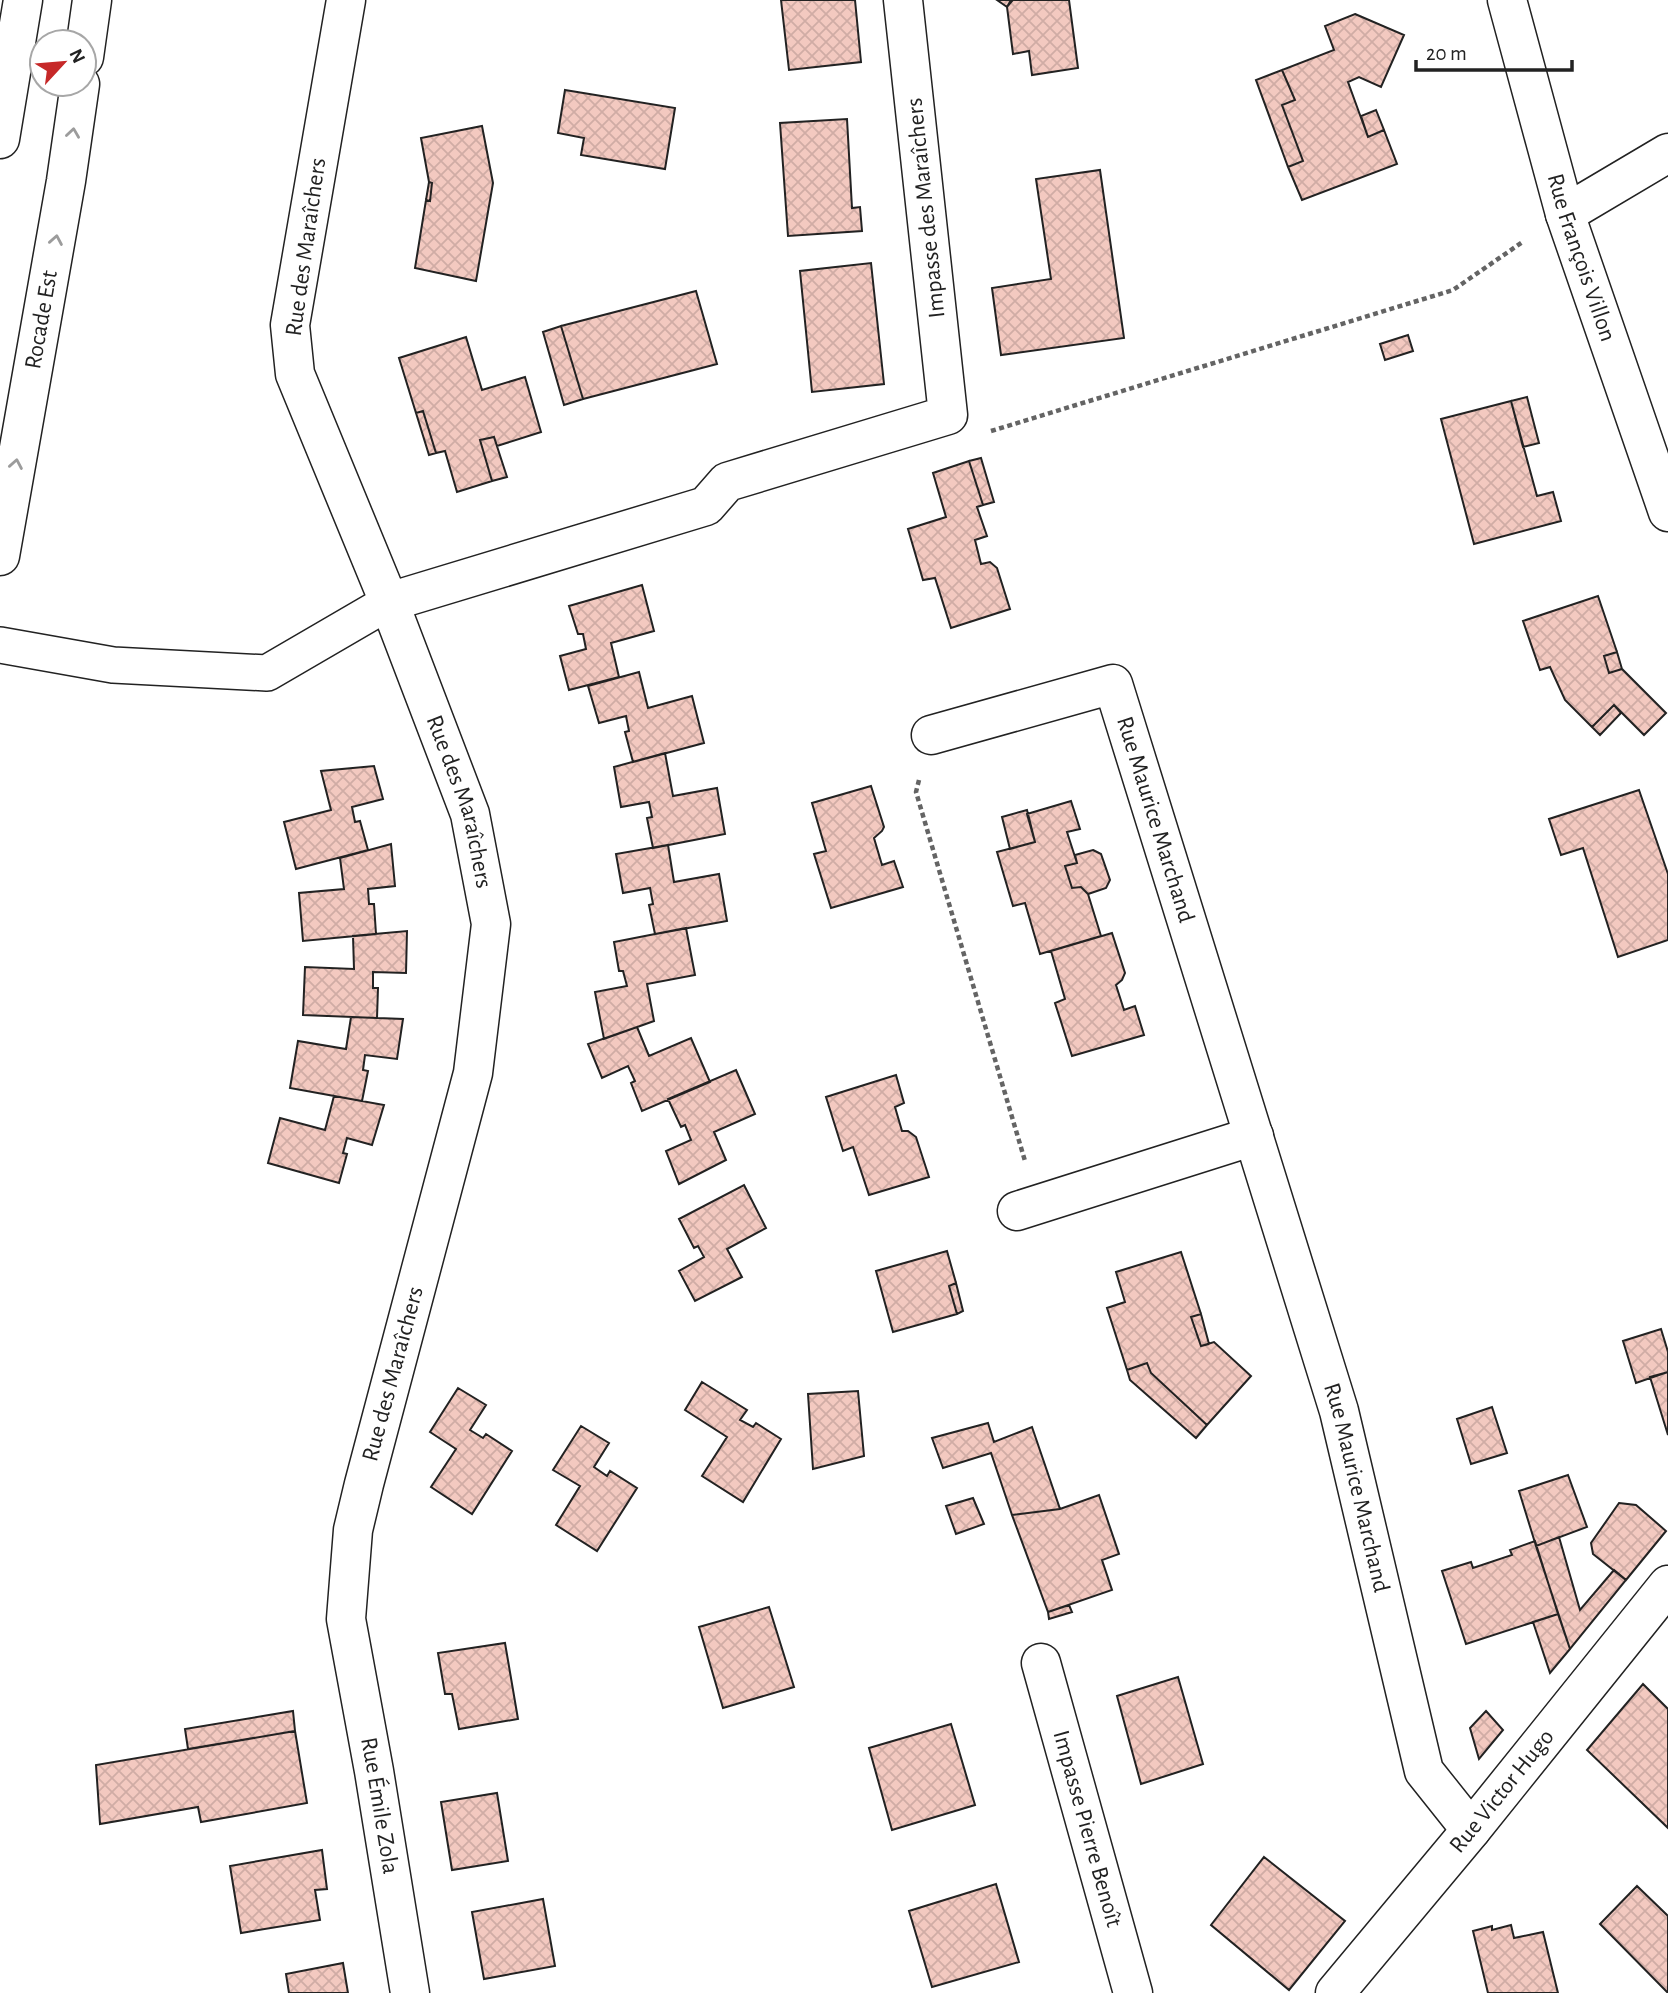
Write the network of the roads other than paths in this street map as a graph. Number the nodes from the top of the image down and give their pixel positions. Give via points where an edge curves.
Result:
1 (23, 0) edge
2 (92, 0) edge
3 (346, 0) edge
4 (904, 0) edge
5 (1507, 0) edge
6 (88, 28) edge
7 (78, 98) edge
8 (0, 139) edge
9 (1668, 153) edge
10 (1564, 214) junction
11 (1668, 512) edge
12 (0, 556) edge
13 (389, 602) junction
14 (0, 645) edge
15 (930, 735) road end
16 (1254, 1136) junction
17 (1028, 1208) road end
18 (1668, 1585) edge
19 (346, 1619) joint
20 (1041, 1663) dead end
21 (1471, 1830) junction
22 (410, 1993) edge
23 (1133, 1993) edge
24 (1335, 1993) edge

1 - 8 main road
2 - 6 main road
3 - 13 main road, Rue des Maraîchers via 290,325 295,374
4 - 13 main road, Impasse des Maraîchers via 948,415 727,482 706,506
5 - 10 main road, Rue François Villon
12 -> 7 main road, Rocade Est
9 - 10 main road
10 - 11 main road, Rue François Villon
13 - 14 street via 267,673 113,665
13 - 19 main road, Rue des Maraîchers via 470,814 491,924 473,1073 353,1530
15 - 16 main road, Rue Maurice Marchand via 1114,684
16 - 17 main road
16 - 21 main road, Rue Maurice Marchand via 1339,1411 1424,1771
18 - 21 main road, Rue Victor Hugo
19 - 22 main road, Rue Émile Zola
20 - 23 main road, Impasse Pierre Benoît
21 - 24 main road, Rue Victor Hugo

